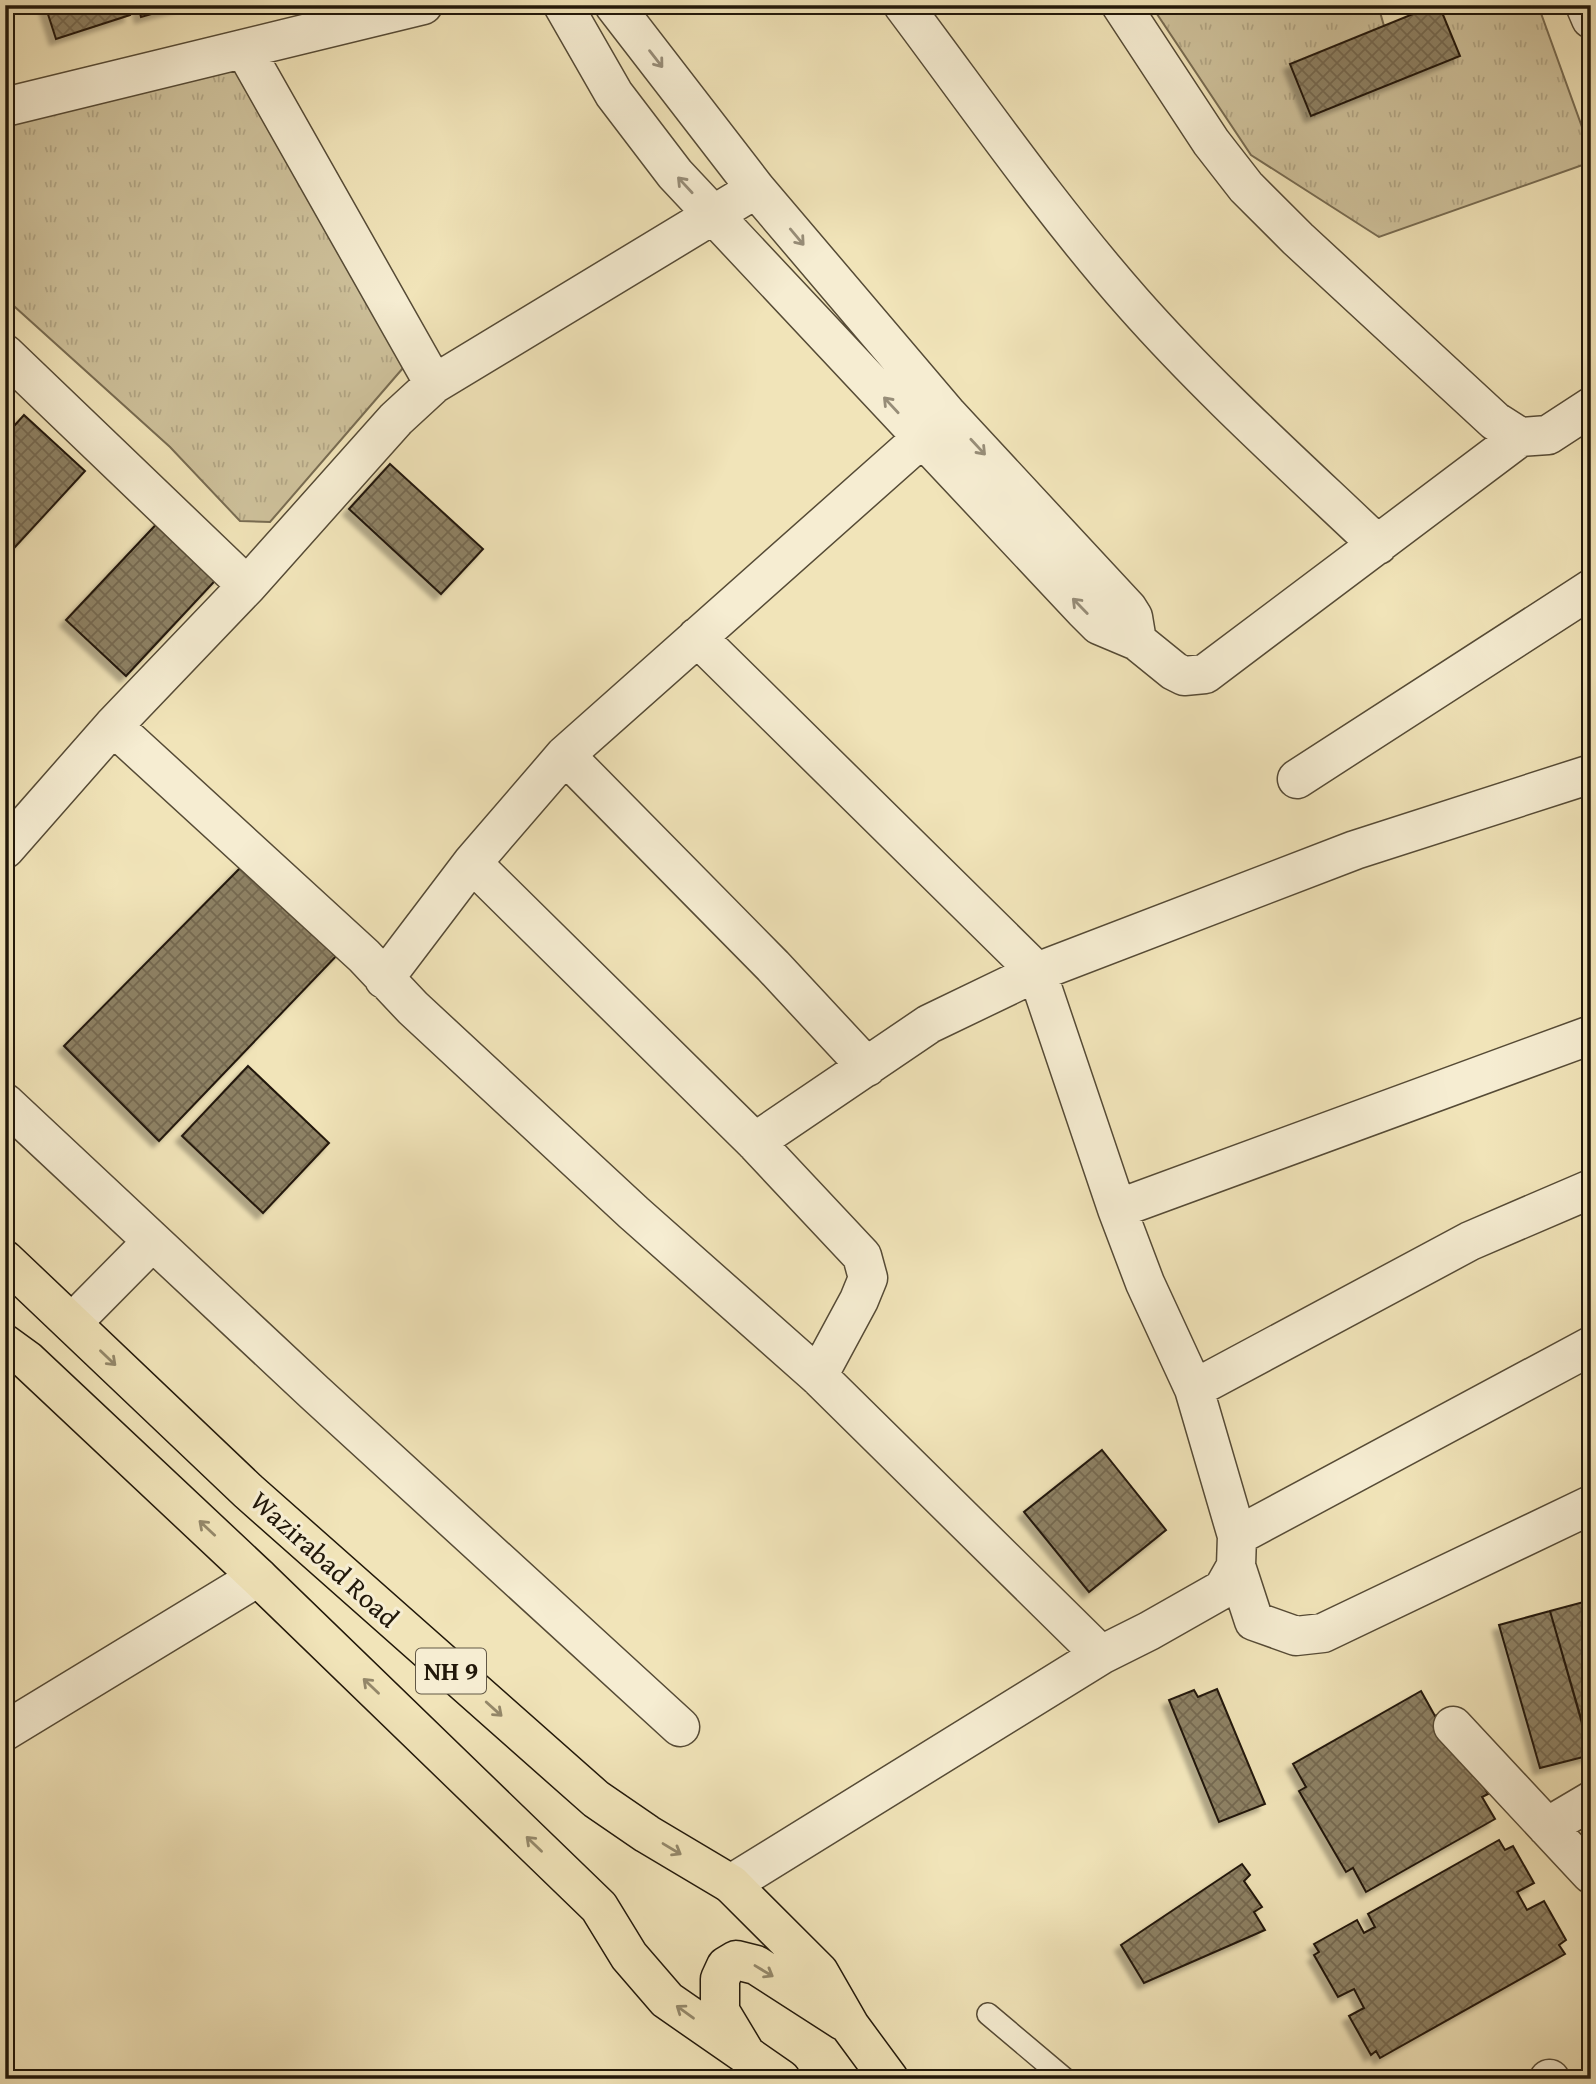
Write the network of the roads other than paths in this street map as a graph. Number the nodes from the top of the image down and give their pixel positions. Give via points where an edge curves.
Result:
1 (423, 5) edge
2 (563, 5) edge
3 (614, 5) edge
4 (903, 5) edge
5 (1121, 5) edge
6 (1585, 5) edge
7 (1591, 19) edge
8 (245, 50) junction
9 (5, 107) edge
10 (757, 189) junction
11 (713, 215) junction
12 (5, 354) edge
13 (434, 384) junction
14 (1591, 407) edge
15 (935, 426) junction
16 (1520, 438) junction
17 (1378, 545) junction
18 (247, 586) junction
19 (1591, 589) edge
20 (697, 637) junction
21 (113, 726) junction
22 (565, 755) junction
23 (1591, 774) edge
24 (1297, 779) dead end
25 (5, 849) edge
26 (472, 863) junction
27 (1037, 972) junction
28 (384, 979) junction
29 (1591, 1035) edge
30 (867, 1067) junction
31 (5, 1103) edge
32 (755, 1142) junction
33 (1591, 1189) edge
34 (1117, 1209) junction
35 (152, 1242) junction
36 (5, 1260) edge
37 (72, 1323) junction
38 (1591, 1346) edge
39 (12, 1359) edge
40 (818, 1376) junction
41 (1194, 1389) junction
42 (1591, 1505) edge
43 (1237, 1551) junction
44 (258, 1577) junction
45 (1101, 1655) junction
46 (1453, 1726) dead end
47 (680, 1727) dead end
48 (5, 1731) edge
49 (1591, 1801) edge
50 (1547, 1828) junction
51 (1591, 1874) edge
52 (731, 1884) junction
53 (988, 2014) dead end
54 (850, 2026) junction
55 (747, 2056) junction
56 (781, 2079) edge
57 (890, 2079) edge
58 (1065, 2079) edge

1 - 8 street
11 -> 2 street via 640,131
3 -> 10 street
4 - 17 street via 1087,250 1133,303 1184,360
5 - 16 street via 1246,187 1494,421
6 - 7 street
8 - 9 street
8 - 13 street
10 - 11 street
10 -> 15 street
11 - 13 street
15 -> 11 street
12 - 18 street
13 - 18 street via 396,419
14 - 16 street via 1548,435
15 - 17 street via 1128,609 1138,641 1184,676 1205,674
15 - 20 street
16 - 17 street
18 - 21 street
19 - 24 street
20 - 22 street
20 - 27 street
21 - 25 street
21 - 28 street
22 - 26 street
22 - 30 street
23 - 27 street via 1355,850
26 - 28 street
26 - 32 street
27 - 30 street via 929,1024
27 - 34 street
28 - 40 street via 624,1204
29 - 34 street
30 - 32 street
31 - 35 street
32 - 40 street via 862,1256 868,1278
33 - 41 street via 1470,1241
34 - 41 street
35 - 37 street
35 - 47 street
36 - 37 highway, Wazirabad Road / NH 9
37 -> 52 highway, Wazirabad Road / NH 9 via 248,1491 596,1799
38 - 43 street
44 -> 39 highway, Wazirabad Road / NH 9
40 - 45 street
41 - 43 street
42 - 43 street via 1324,1633 1296,1636 1254,1621
43 - 45 street via 1223,1589
44 - 48 street
55 -> 44 highway, Wazirabad Road / NH 9 via 667,2000 629,1956 598,1907
45 - 52 street
46 - 50 street
49 - 50 street
50 - 51 street
52 - 54 highway, Wazirabad Road / NH 9 via 819,1972
53 - 58 lane
55 -> 54 highway via 720,2011 720,1979 736,1959 756,1965
54 - 57 highway, Wazirabad Road / NH 9
55 - 56 highway, Wazirabad Road / NH 9

